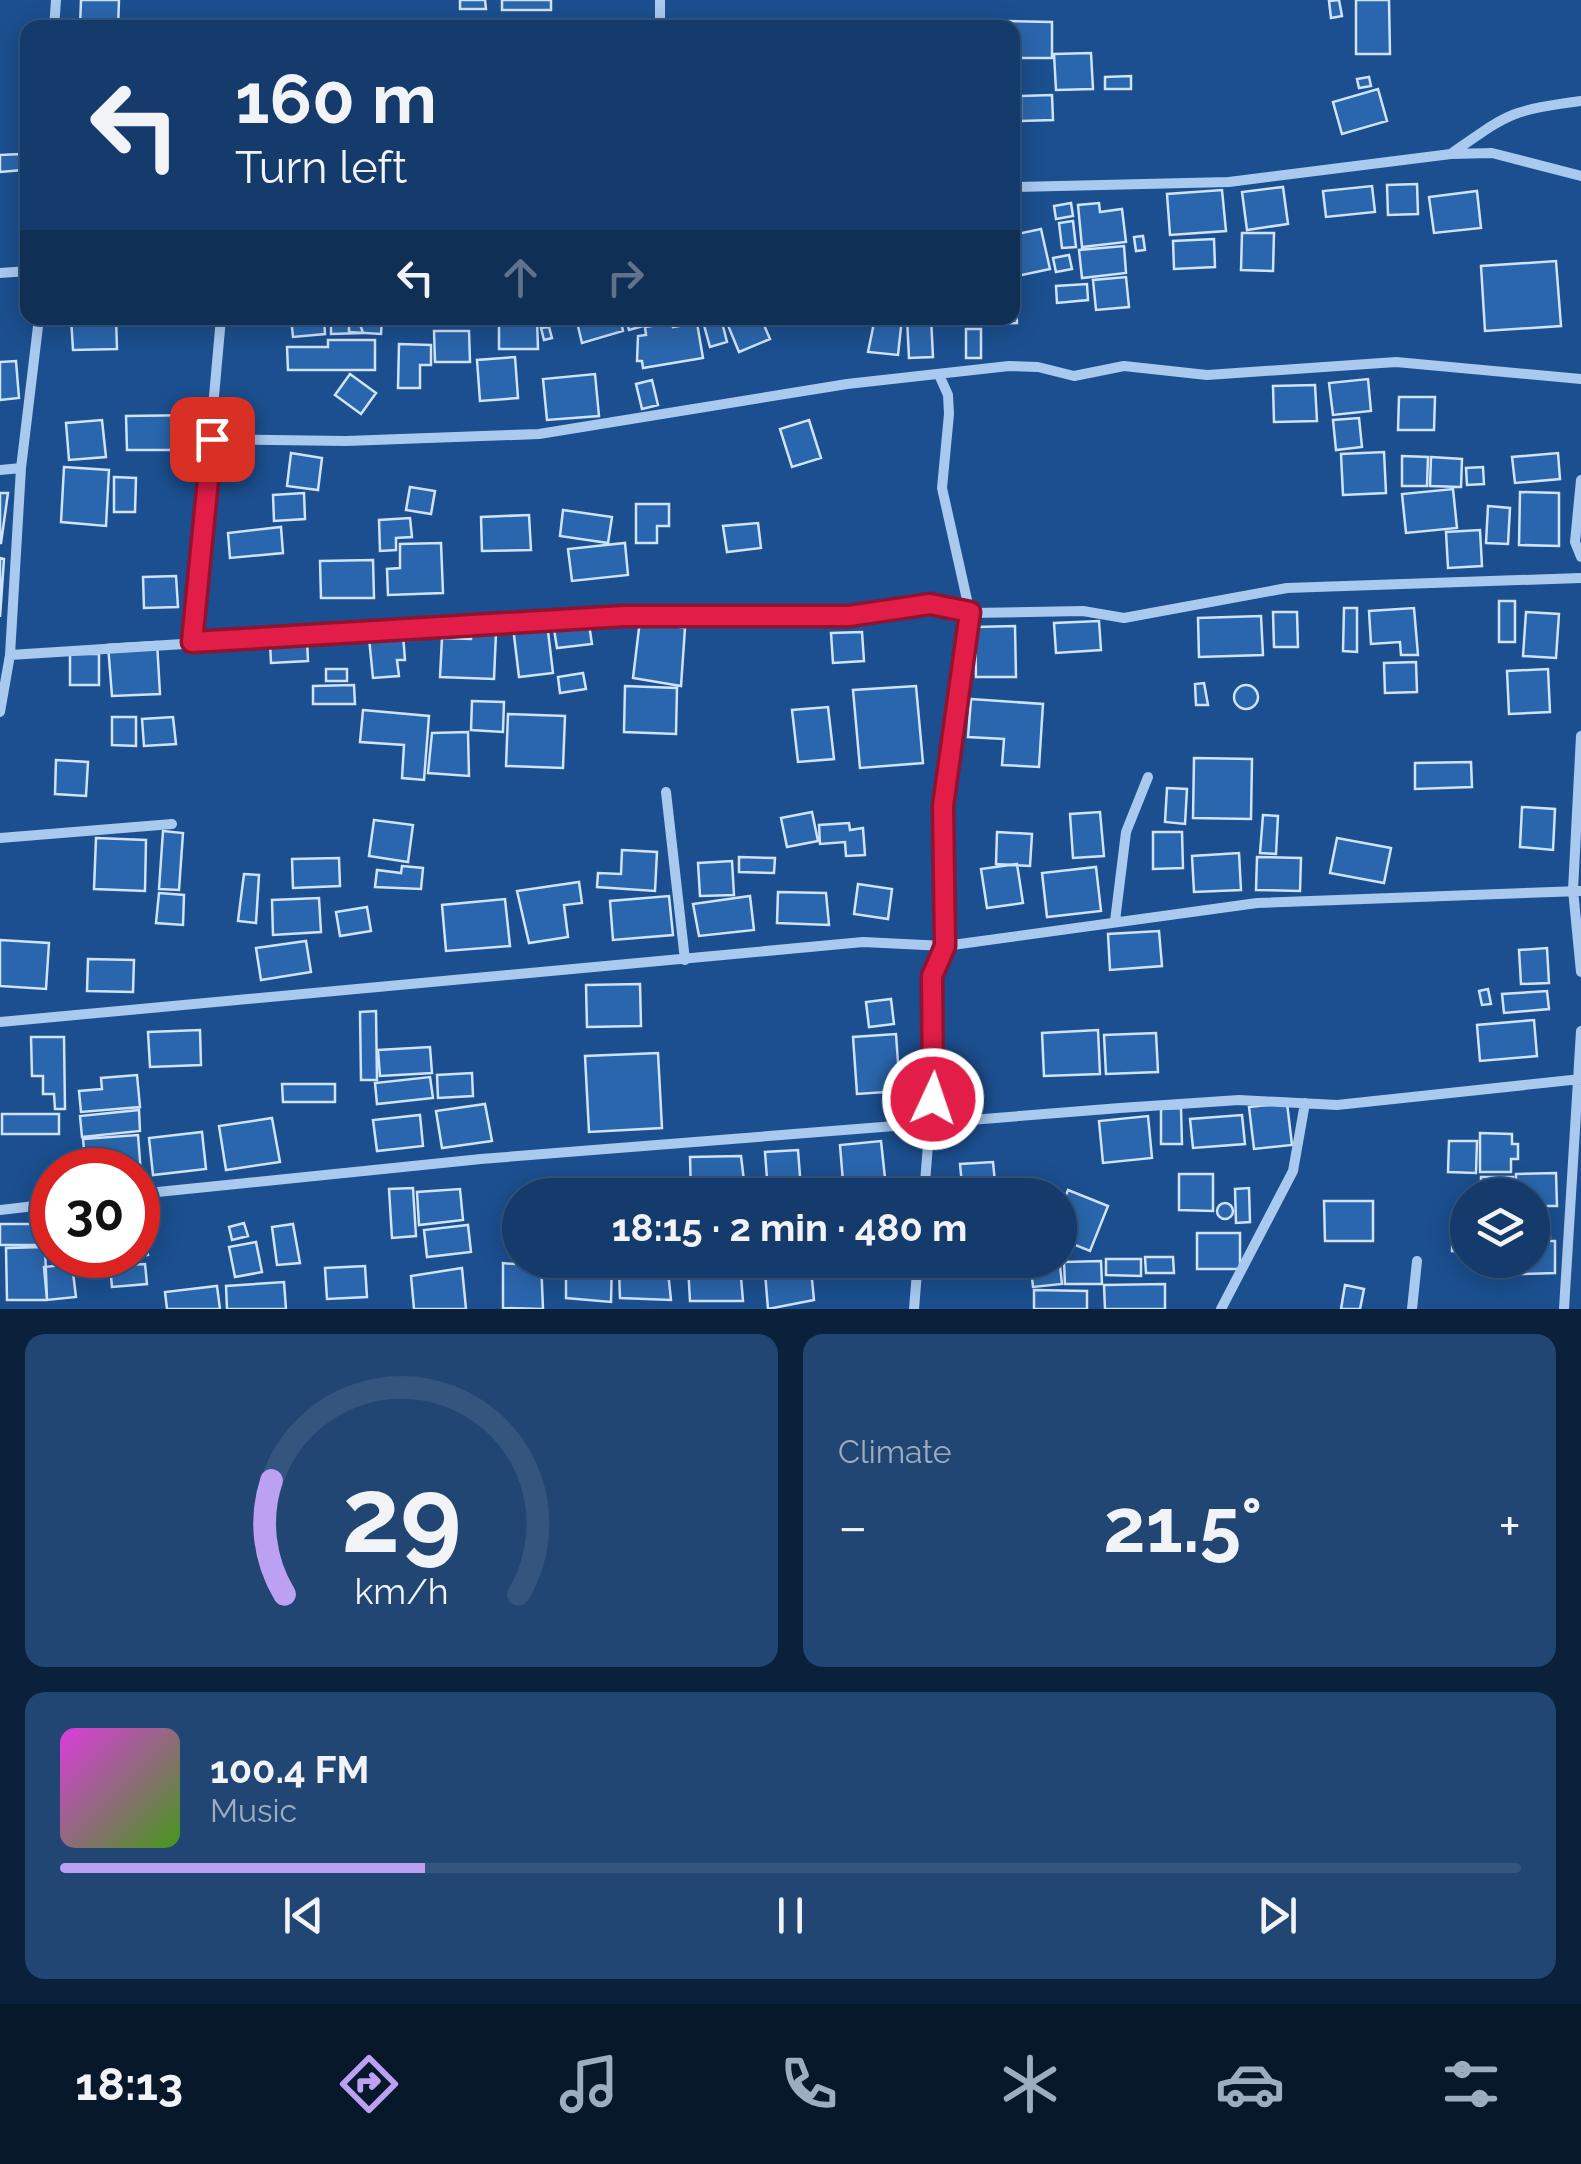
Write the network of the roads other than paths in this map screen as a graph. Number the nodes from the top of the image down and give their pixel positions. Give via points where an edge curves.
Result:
1 (1581, 101) edge
2 (1451, 154) junction
3 (1581, 176) edge
4 (1020, 187) edge
5 (38, 325) edge
6 (220, 325) edge
7 (940, 377) junction
8 (1581, 379) edge
9 (212, 439) junction
10 (22, 468) junction
11 (0, 470) edge
12 (1581, 480) edge
13 (1581, 557) edge
14 (1581, 578) edge
15 (970, 612) junction
16 (192, 642) junction
17 (10, 655) junction
18 (0, 712) edge
19 (1581, 736) edge
20 (1148, 777) dead end
21 (666, 792) dead end
22 (172, 824) dead end
23 (0, 838) edge
24 (1577, 890) edge
25 (1115, 922) junction
26 (945, 946) junction
27 (685, 960) junction
28 (1581, 972) edge
29 (0, 1022) edge
30 (1581, 1031) edge
31 (1580, 1080) edge
32 (1305, 1103) junction
33 (932, 1126) junction
34 (926, 1178) edge
35 (160, 1192) edge
36 (30, 1207) edge
37 (0, 1210) edge
38 (1416, 1261) dead end
39 (917, 1278) edge
40 (914, 1309) edge
41 (1220, 1309) edge
42 (1412, 1309) edge
43 (1564, 1309) edge

1 - 2 street via 1518,109
2 - 3 street via 1492,153
2 - 4 street via 1229,182
5 - 10 street
6 - 9 street
7 - 8 street via 1009,366 1074,376 1124,366 1207,375 1376,362
7 - 9 street via 848,384 539,434
7 - 15 street via 949,414 942,488
9 - 16 street
10 - 11 street
10 - 17 street
12 - 13 street
14 - 15 street via 1287,588 1124,618 1083,610
15 - 16 street via 930,604 849,616 624,616
15 - 26 street via 943,806
16 - 17 street
17 - 18 street
19 - 24 street
20 - 25 street via 1126,832
21 - 27 street
22 - 23 street
24 - 25 street via 1256,903
24 - 28 street
25 - 26 street
26 - 27 street via 863,942
26 - 33 street via 932,976
27 - 29 street
30 - 31 street
31 - 32 street
31 - 43 street
32 - 33 street via 1240,1100
32 - 41 street via 1293,1171
33 - 34 street
33 - 35 street via 481,1159
36 - 37 street
38 - 42 street
39 - 40 street

